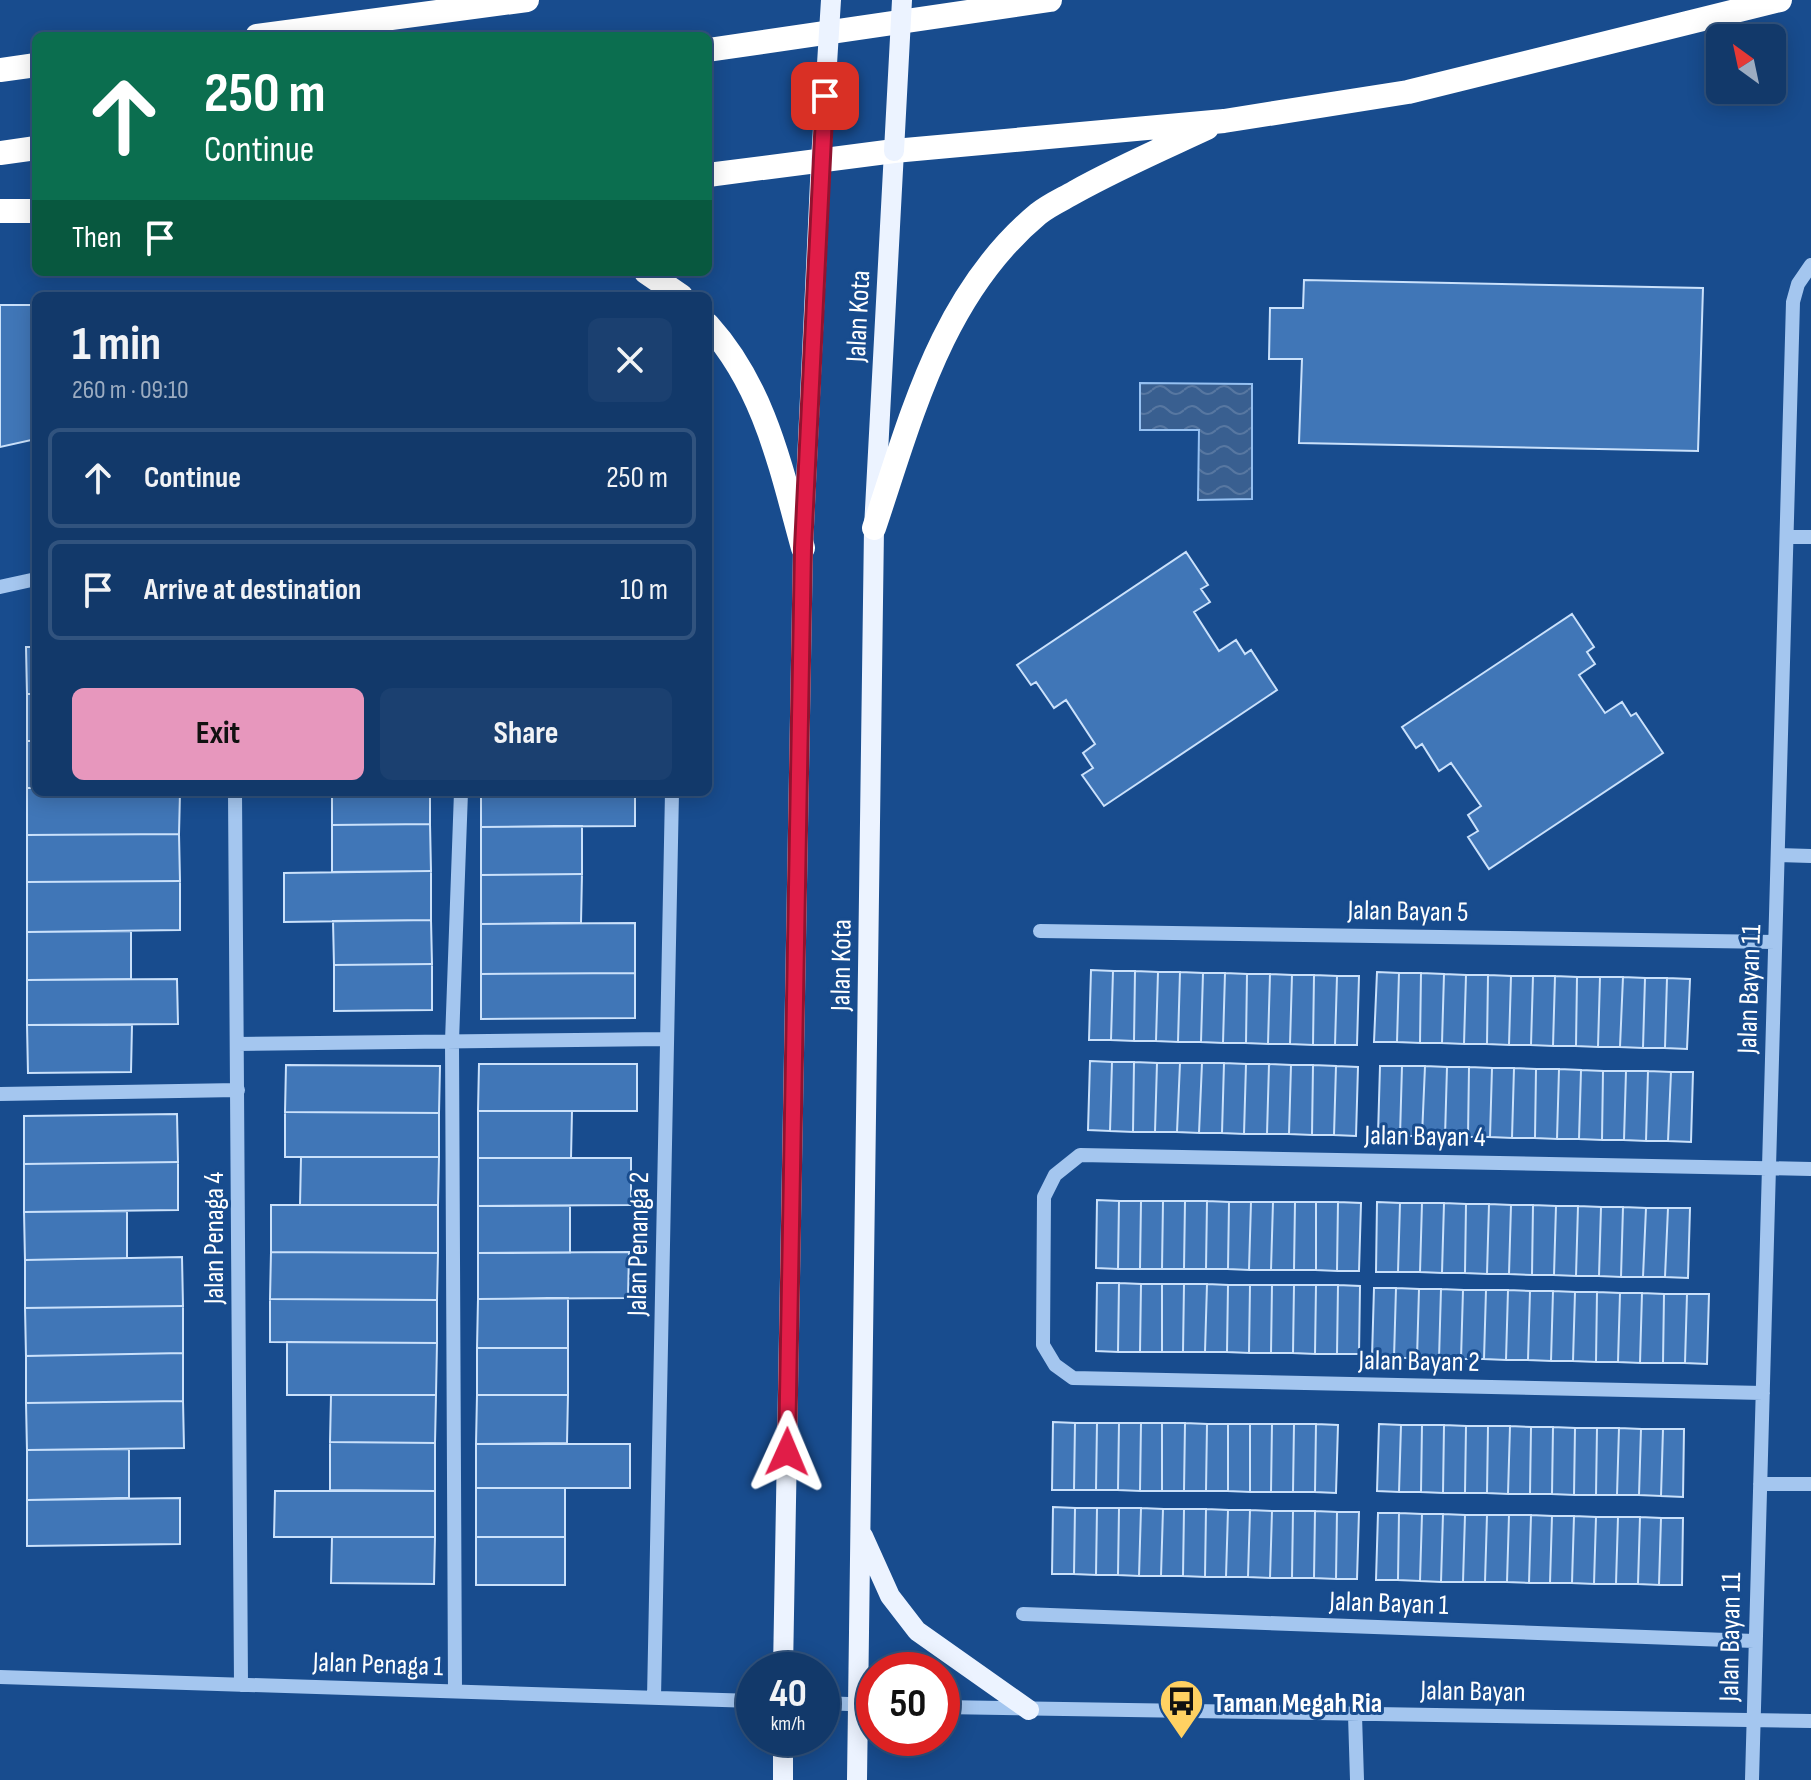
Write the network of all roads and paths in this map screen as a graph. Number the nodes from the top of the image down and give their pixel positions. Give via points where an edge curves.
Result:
1 (527, 0) edge
2 (831, 0) edge
3 (902, 0) edge
4 (1050, 0) edge
5 (1780, 0) edge
6 (287, 32) edge
7 (712, 49) edge
8 (32, 66) edge
9 (0, 70) edge
10 (1224, 121) junction
11 (32, 149) edge
12 (894, 151) junction
13 (0, 153) edge
14 (821, 160) junction
15 (712, 174) edge
16 (0, 211) edge
17 (32, 211) edge
18 (1811, 265) edge
19 (652, 276) edge
20 (675, 292) edge
21 (712, 329) edge
22 (874, 528) junction
23 (1787, 537) junction
24 (1811, 537) edge
25 (803, 548) junction
26 (32, 580) edge
27 (0, 587) edge
28 (235, 796) edge
29 (461, 796) edge
30 (672, 796) edge
31 (1778, 855) junction
32 (1811, 856) edge
33 (1040, 931) dead end
34 (1775, 942) junction
35 (667, 1039) junction
36 (452, 1041) junction
37 (237, 1044) junction
38 (238, 1090) junction
39 (0, 1094) edge
40 (1769, 1167) junction
41 (1811, 1169) edge
42 (1073, 1378) joint
43 (1763, 1393) junction
44 (1760, 1484) junction
45 (1811, 1484) edge
46 (860, 1528) junction
47 (1023, 1614) dead end
48 (1754, 1641) junction
49 (783, 1652) edge
50 (864, 1652) edge
51 (0, 1677) edge
52 (241, 1685) junction
53 (455, 1691) junction
54 (654, 1698) junction
55 (736, 1700) edge
56 (960, 1708) edge
57 (1029, 1710) junction
58 (1355, 1715) junction
59 (1754, 1720) junction
60 (1811, 1721) edge
61 (783, 1756) edge
62 (860, 1756) edge
63 (783, 1780) edge
64 (857, 1780) edge
65 (1357, 1780) edge
66 (1752, 1780) edge

1 - 6 highway
2 - 14 main road, Jalan Kota, bridge
3 - 12 main road, Jalan Kota, bridge
4 - 7 highway
5 - 10 highway via 1408,92
8 - 9 highway
10 - 12 highway
10 - 22 highway via 1115,170 1040,212 992,259 954,313 924,380
11 - 13 highway
12 - 14 highway
12 - 22 main road, Jalan Kota
14 - 15 highway
14 - 25 main road, Jalan Kota
16 - 17 highway
18 - 23 street, Jalan Bayan 11 via 1793,302
19 - 20 highway
21 - 25 highway via 728,347 766,417
22 - 46 main road, Jalan Kota
23 - 24 street
23 - 31 street, Jalan Bayan 11
25 - 49 main road, Jalan Kota
26 - 27 street
28 - 37 street, Jalan Penaga 4
29 - 36 street
30 - 35 street, Jalan Penanga 2
31 - 32 street
31 - 34 street, Jalan Bayan 11
33 - 34 street, Jalan Bayan 5
34 - 40 street, Jalan Bayan 11
35 - 36 street
35 - 54 street, Jalan Penanga 2
36 - 37 street
36 - 53 street
37 - 38 street, Jalan Penaga 4
38 - 39 street
38 - 52 street, Jalan Penaga 4
40 - 41 street, Jalan Bayan 4
40 - 42 street, Jalan Bayan 4 via 1080,1155 1055,1175 1044,1197 1043,1345 1055,1365
40 - 43 street, Jalan Bayan 11
42 - 43 street, Jalan Bayan 2
43 - 44 street, Jalan Bayan 11
44 - 45 street
44 - 48 street, Jalan Bayan 11
46 - 50 main road, Jalan Kota
46 - 57 main road via 890,1596 917,1631
47 - 48 street, Jalan Bayan 1
48 - 59 street, Jalan Bayan 11
51 - 52 street, Jalan Penaga 1
52 - 53 street, Jalan Penaga 1
53 - 54 street, Jalan Penaga 1
54 - 55 street, Jalan Penaga 1
56 - 57 street, Jalan Bayan
57 - 58 street, Jalan Bayan
58 - 59 street, Jalan Bayan
58 - 65 street
59 - 60 street, Jalan Bayan
59 - 66 street, Jalan Bayan 11
61 - 63 main road
62 - 64 main road, Jalan Kota

